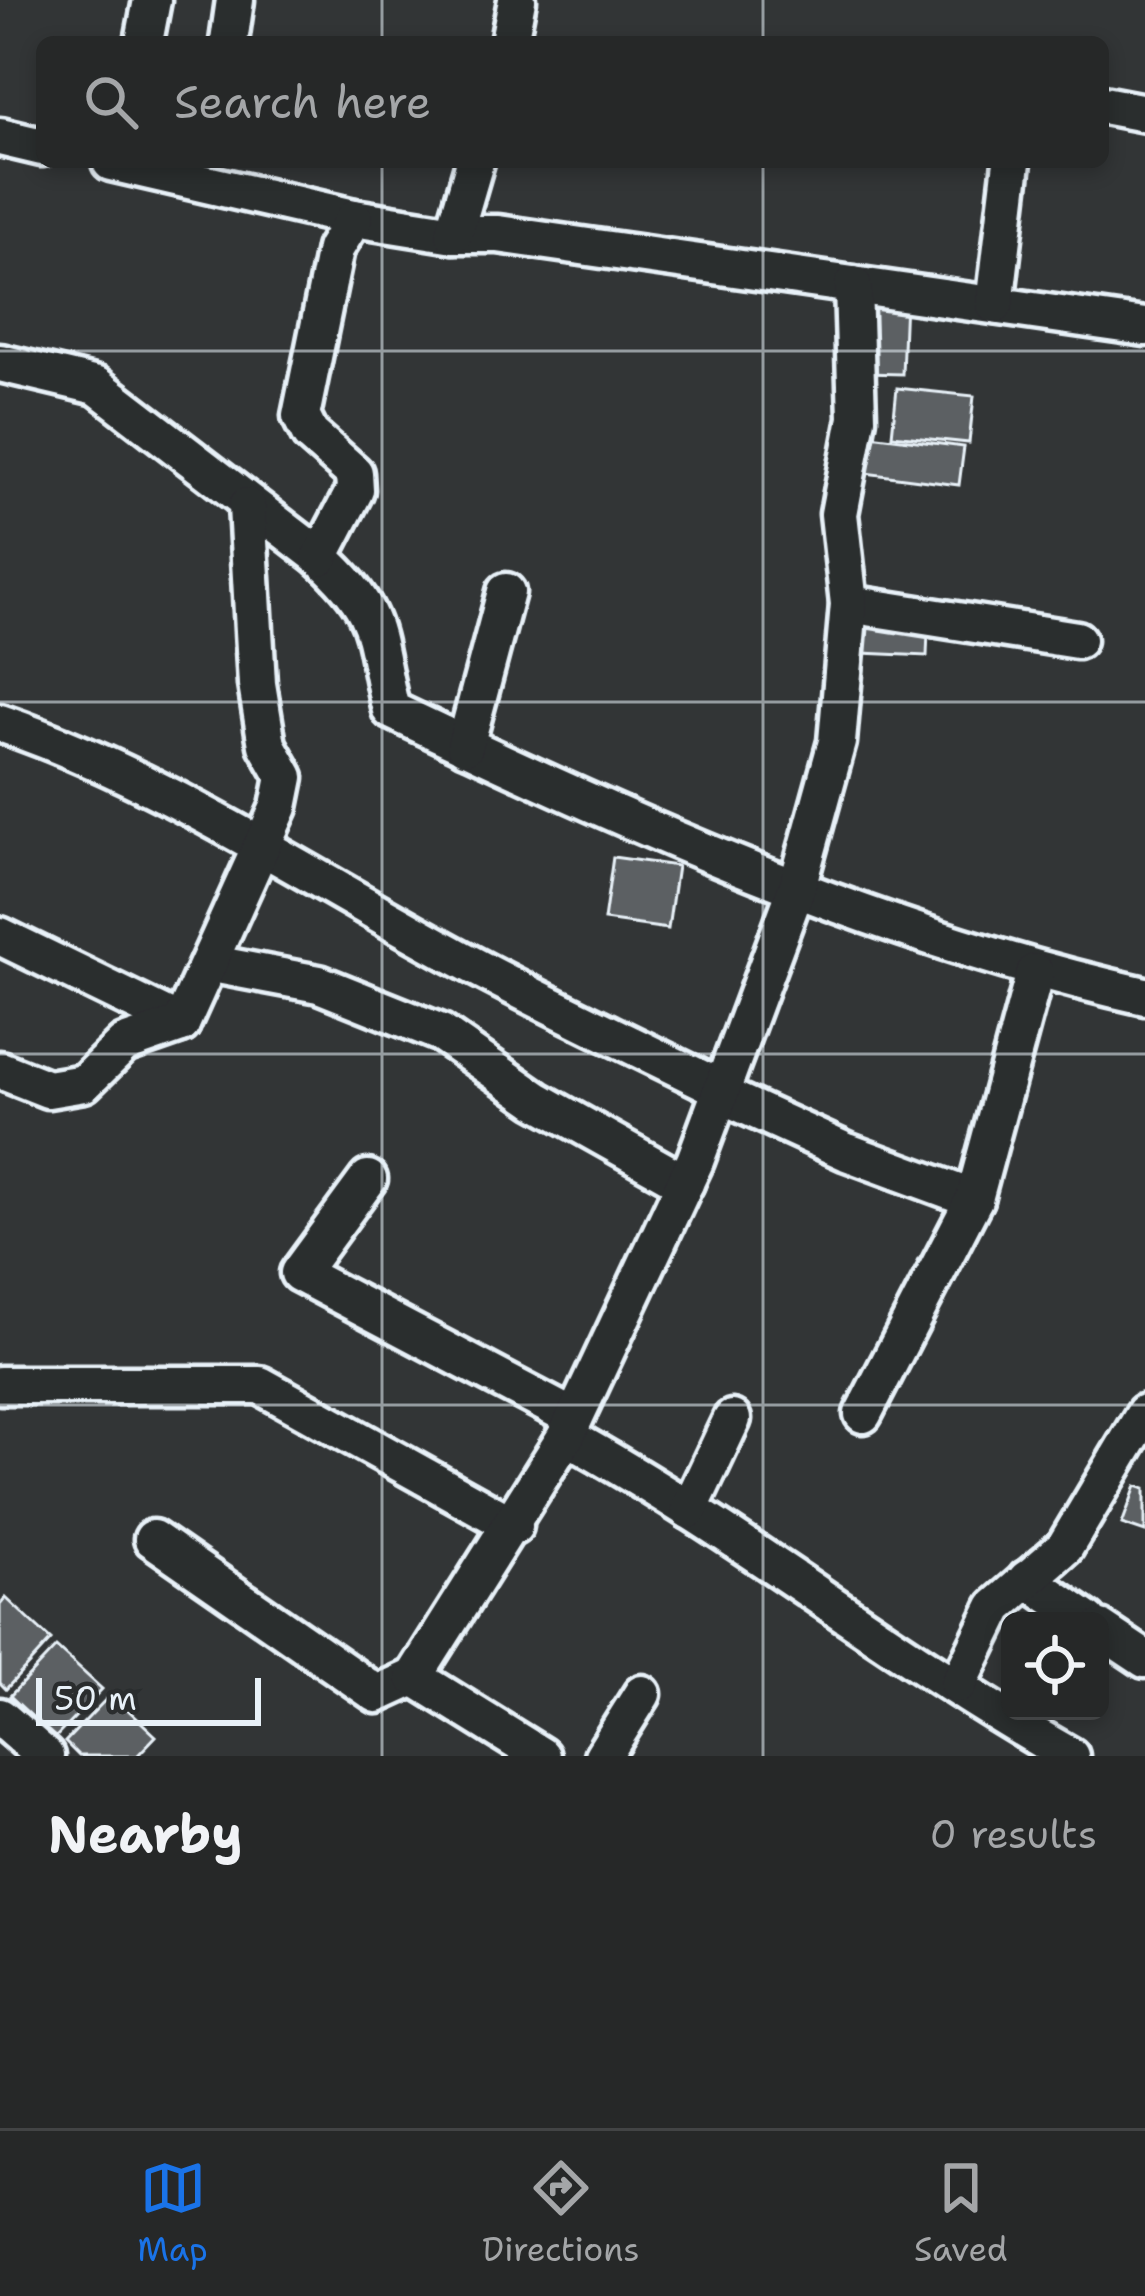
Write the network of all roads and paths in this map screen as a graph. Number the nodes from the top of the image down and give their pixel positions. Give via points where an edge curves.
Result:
1 (152, 0) edge
2 (235, 0) edge
3 (517, 0) edge
4 (145, 36) edge
5 (230, 36) edge
6 (510, 36) edge
7 (1109, 106) edge
8 (1145, 113) edge
9 (0, 137) edge
10 (36, 146) edge
11 (163, 168) edge
12 (473, 168) edge
13 (1011, 168) edge
14 (209, 173) edge
15 (355, 218) junction
16 (454, 234) junction
17 (853, 285) junction
18 (995, 305) junction
19 (1145, 327) edge
20 (0, 362) edge
21 (248, 506) junction
22 (320, 557) junction
23 (506, 592) dead end
24 (849, 604) junction
25 (1078, 640) dead end
26 (0, 723) edge
27 (465, 746) junction
28 (258, 845) junction
29 (797, 887) junction
30 (0, 936) edge
31 (218, 964) dead end
32 (1035, 972) junction
33 (1145, 996) edge
34 (181, 1024) junction
35 (0, 1070) edge
36 (721, 1092) junction
37 (368, 1179) dead end
38 (685, 1184) junction
39 (974, 1199) junction
40 (0, 1385) edge
41 (1145, 1413) edge
42 (863, 1414) dead end
43 (732, 1419) dead end
44 (570, 1427) junction
45 (689, 1510) junction
46 (514, 1526) junction
47 (153, 1539) dead end
48 (1027, 1580) junction
49 (1075, 1612) edge
50 (1109, 1635) edge
51 (1145, 1659) edge
52 (415, 1677) junction
53 (958, 1685) junction
54 (642, 1694) dead end
55 (0, 1717) edge
56 (521, 1751) edge
57 (45, 1756) edge
58 (603, 1756) edge
59 (1070, 1756) edge

1 - 4 street
2 - 5 street
3 - 6 street
7 - 8 street
9 - 10 street
11 - 14 street
12 - 16 street
13 - 18 street
14 - 15 street
15 - 16 street
15 - 22 street via 334,249 302,416 310,434 355,473 356,490
16 - 17 street
17 - 18 street
17 - 24 street via 857,418 839,514
18 - 19 street
20 - 21 street via 97,386
21 - 22 street
21 - 28 street via 257,684 267,745 285,777
22 - 27 street via 355,588 377,627 391,710
23 - 27 street
24 - 25 street
24 - 29 street via 837,742
26 - 28 street via 52,740
27 - 29 street
28 - 34 street
28 - 36 street
29 - 32 street
29 - 36 street
30 - 34 street
31 - 38 street via 319,984 441,1033
32 - 33 street
32 - 39 street
34 - 35 street via 124,1044 84,1083 48,1089
36 - 38 street
36 - 39 street via 847,1152
37 - 44 street via 299,1273
38 - 44 street
39 - 42 street
40 - 46 street via 260,1385
41 - 48 street via 1065,1547
43 - 45 street
44 - 45 street
44 - 46 street
45 - 53 street via 883,1644
46 - 52 street
47 - 52 street via 377,1694
48 - 49 street
48 - 53 street via 996,1607
50 - 51 street
52 - 56 street
53 - 59 street
54 - 58 street
55 - 57 street

